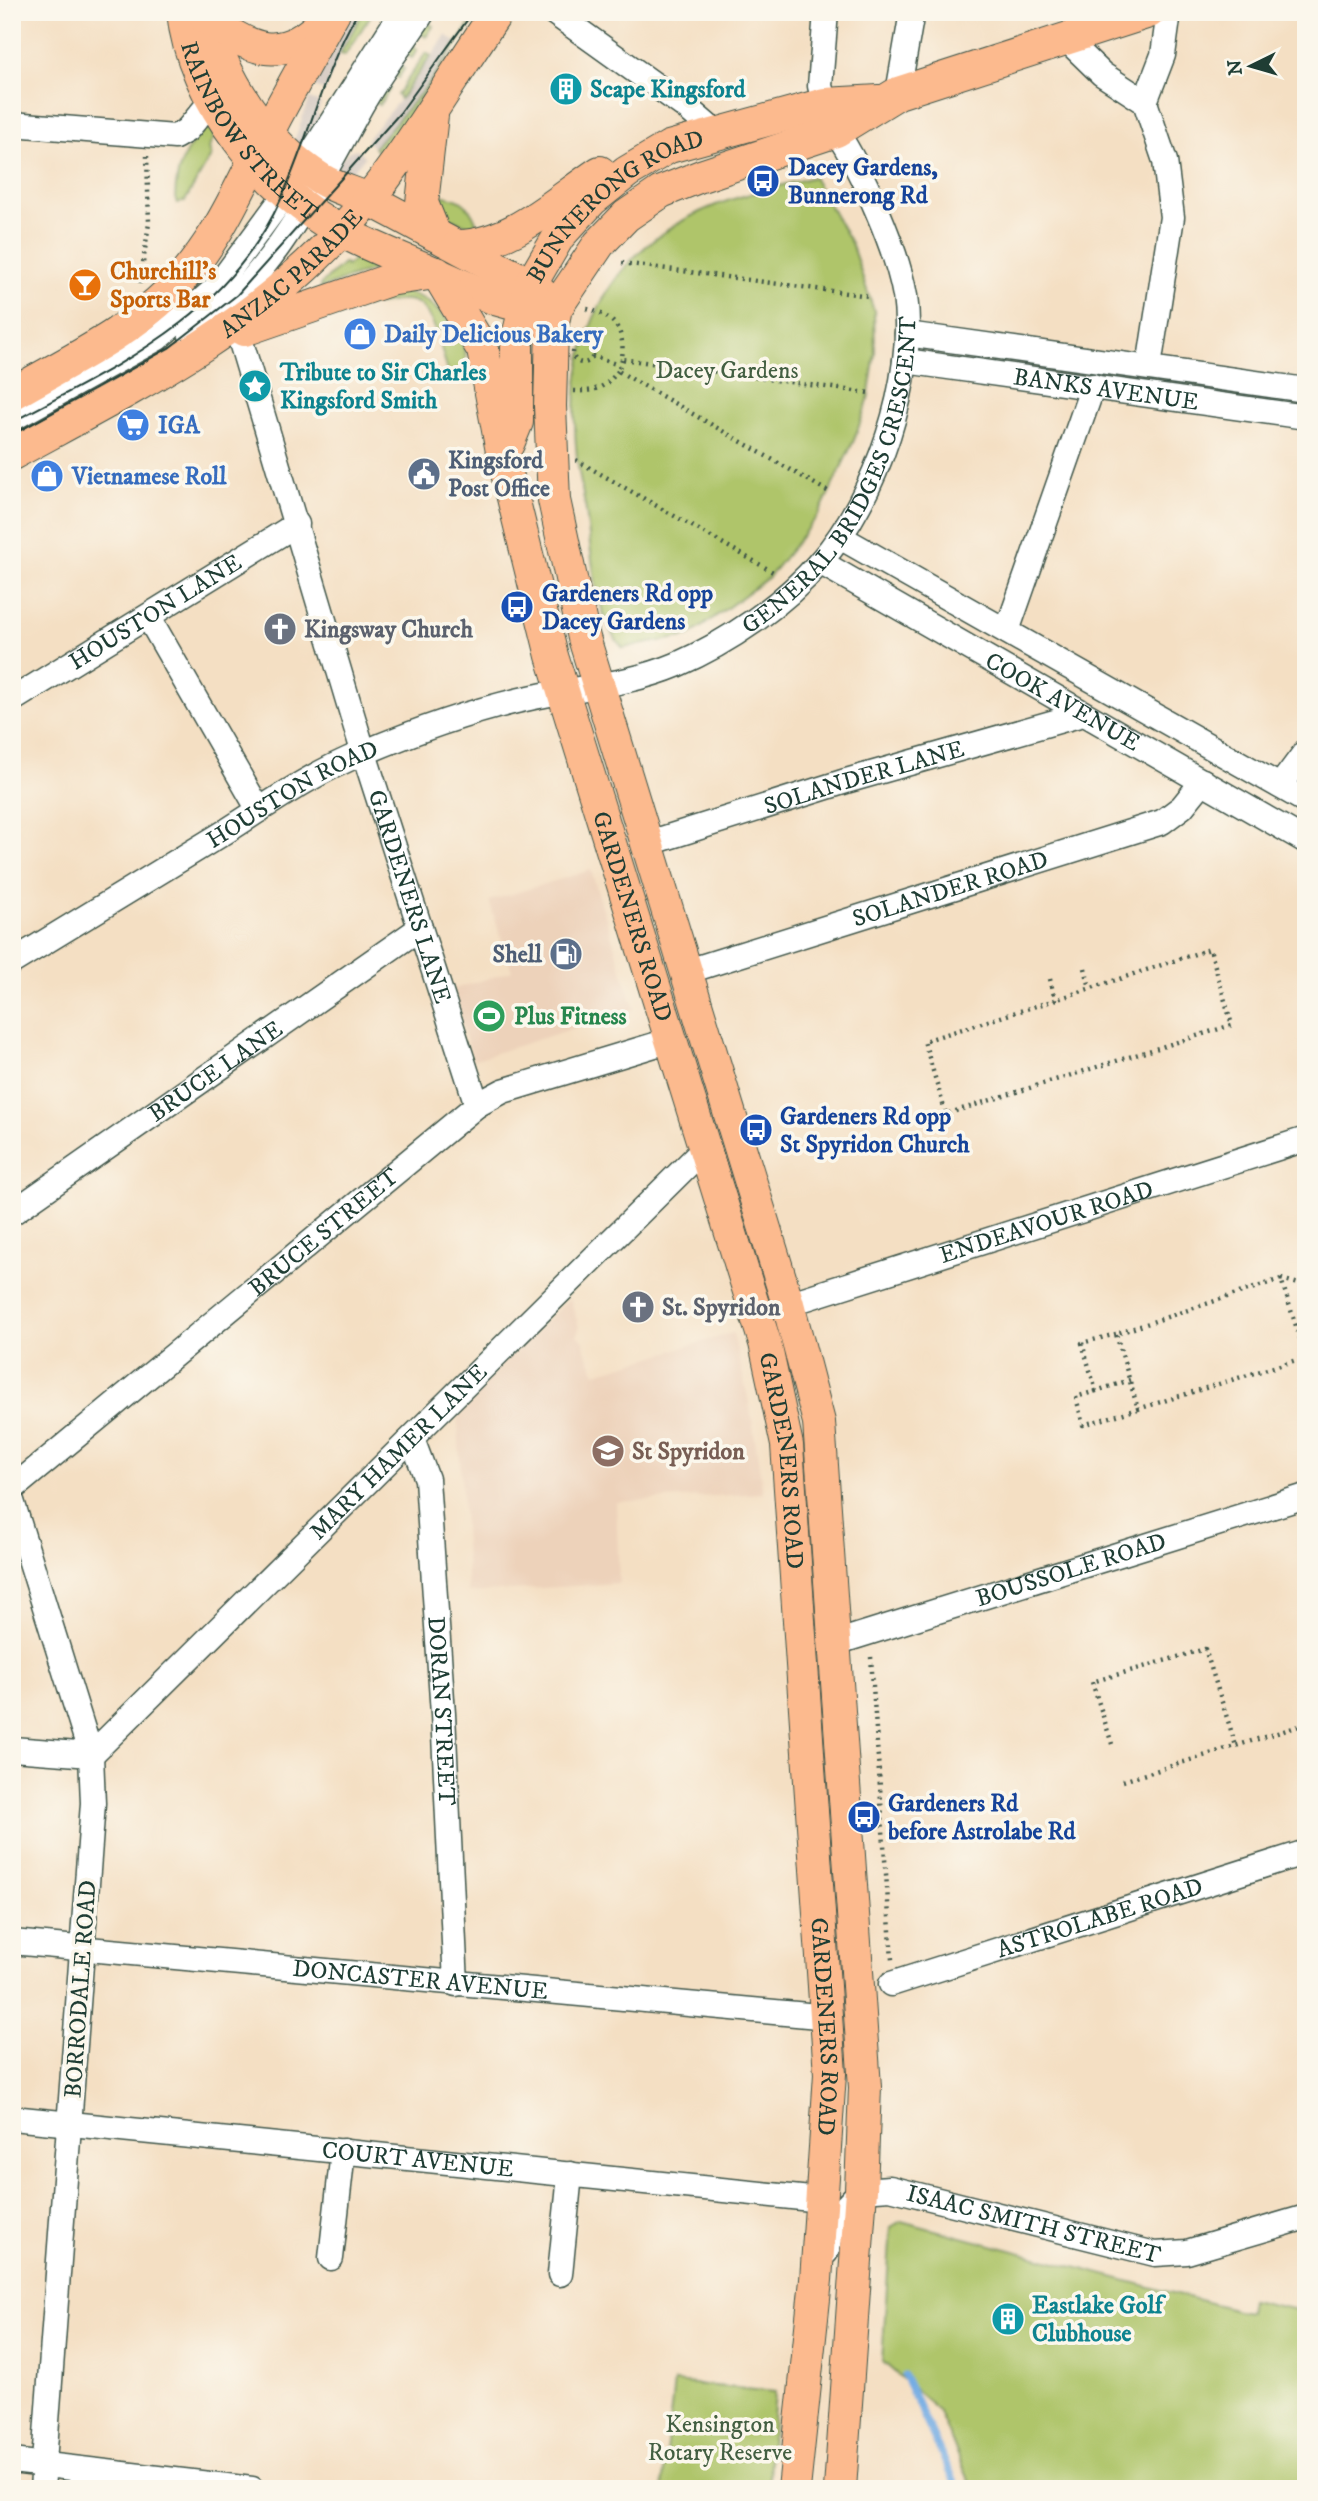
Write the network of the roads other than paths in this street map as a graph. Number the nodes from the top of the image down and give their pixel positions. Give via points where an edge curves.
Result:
1 (333, 12) edge
2 (402, 12) edge
3 (423, 12) edge
4 (497, 12) edge
5 (553, 12) edge
6 (826, 12) edge
7 (912, 12) edge
8 (1149, 12) edge
9 (1169, 12) edge
10 (198, 14) edge
11 (1066, 39) junction
12 (890, 97) junction
13 (213, 99) junction
14 (1146, 102) junction
15 (435, 103) junction
16 (831, 117) junction
17 (12, 124) edge
18 (716, 133) junction
19 (669, 147) junction
20 (260, 148) junction
21 (305, 187) junction
22 (368, 199) junction
23 (341, 232) junction
24 (446, 241) junction
25 (437, 273) junction
26 (528, 295) junction
27 (556, 308) junction
28 (907, 334) junction
29 (228, 335) junction
30 (905, 361) junction
31 (1149, 367) junction
32 (1093, 386) junction
33 (1306, 390) edge
34 (12, 394) edge
35 (1306, 417) edge
36 (12, 419) edge
37 (12, 438) edge
38 (12, 454) edge
39 (503, 457) junction
40 (297, 524) junction
41 (840, 537) junction
42 (820, 562) junction
43 (153, 625) dead end
44 (1007, 631) junction
45 (598, 685) junction
46 (563, 692) junction
47 (12, 700) edge
48 (1083, 714) junction
49 (1306, 751) edge
50 (364, 752) junction
51 (1203, 781) junction
52 (1280, 786) junction
53 (1306, 801) edge
54 (259, 810) junction
55 (1306, 841) edge
56 (646, 844) junction
57 (420, 928) junction
58 (12, 962) edge
59 (685, 972) junction
60 (671, 1040) junction
61 (477, 1105) junction
62 (1306, 1139) edge
63 (704, 1149) junction
64 (12, 1213) edge
65 (788, 1304) junction
66 (412, 1438) junction
67 (12, 1489) edge
68 (1306, 1496) edge
69 (12, 1501) edge
70 (835, 1643) junction
71 (12, 1749) edge
72 (91, 1755) junction
73 (1306, 1852) edge
74 (12, 1942) edge
75 (83, 1947) junction
76 (892, 1972) road end
77 (457, 1984) junction
78 (828, 2017) junction
79 (12, 2119) edge
80 (71, 2123) junction
81 (343, 2151) junction
82 (570, 2174) junction
83 (861, 2190) junction
84 (821, 2200) junction
85 (1306, 2217) edge
86 (331, 2258) dead end
87 (560, 2274) dead end
88 (816, 2280) junction
89 (12, 2461) edge
90 (43, 2477) edge
91 (252, 2489) edge
92 (794, 2489) edge
93 (840, 2489) edge

1 - 10 main road via 313,32 281,49 266,50 244,43
1 - 20 main road
2 - 21 street, ANZAC PARADE
3 - 21 street, ANZAC PARADE
4 - 15 main road, ANZAC PARADE
5 - 18 street
6 - 16 street via 820,86
7 - 12 street
8 - 11 main road, BUNNERONG ROAD
9 - 14 street via 1163,55
10 - 13 main road, RAINBOW STREET via 192,53
10 - 20 main road, RAINBOW STREET via 240,95
11 - 12 main road, BUNNERONG ROAD
11 - 14 street via 1102,74
12 - 16 main road, BUNNERONG ROAD
13 - 17 street via 187,130 163,138
13 - 20 main road, RAINBOW STREET
14 - 31 street via 1165,161 1172,217
15 - 22 main road, ANZAC PARADE
15 - 24 main road via 422,203
16 - 18 main road, BUNNERONG ROAD
16 - 27 main road, BUNNERONG ROAD via 662,192 626,216 599,244
16 - 28 street, GENERAL BRIDGES CRESCENT via 896,261 905,297
18 - 19 main road, BUNNERONG ROAD
19 - 24 main road via 611,165 499,239 475,246
19 - 26 main road, BUNNERONG ROAD via 592,200 559,236
20 - 21 main road, RAINBOW STREET
20 - 34 main road via 215,237 167,293 135,320
21 - 22 main road
21 - 23 main road, RAINBOW STREET
21 - 36 street, ANZAC PARADE via 190,314 158,338
21 - 37 street, ANZAC PARADE via 253,280 212,321 176,347
22 - 23 main road, ANZAC PARADE
22 - 24 main road
23 - 25 main road
23 - 29 main road, ANZAC PARADE
24 - 26 main road
25 - 26 main road via 497,302
25 - 29 main road via 389,280
25 - 39 main road, GARDENERS ROAD via 483,350
26 - 27 main road
26 - 39 main road, BUNNERONG ROAD via 517,341 517,422
27 - 45 main road, GARDENERS ROAD via 550,346 554,500 565,562
28 - 30 street, GENERAL BRIDGES CRESCENT
28 - 31 street, BANKS AVENUE
29 - 38 main road, ANZAC PARADE
29 - 40 street, GARDENERS LANE via 266,424
30 - 32 street, BANKS AVENUE
30 - 41 street, GENERAL BRIDGES CRESCENT via 888,434
31 - 33 street, BANKS AVENUE
32 - 35 street, BANKS AVENUE
32 - 44 street
39 - 46 main road, GARDENERS ROAD
40 - 47 street, HOUSTON LANE
40 - 50 street, GARDENERS LANE
41 - 42 street, GENERAL BRIDGES CRESCENT
41 - 44 street, COOK AVENUE
42 - 45 street, GENERAL BRIDGES CRESCENT via 726,639 676,665
42 - 48 street, COOK AVENUE
43 - 54 street
44 - 52 street, COOK AVENUE
45 - 46 street, HOUSTON ROAD
45 - 56 main road, GARDENERS ROAD
46 - 50 street, HOUSTON ROAD via 530,698
46 - 60 main road, GARDENERS ROAD
48 - 51 street, COOK AVENUE
48 - 56 street, SOLANDER LANE
49 - 52 street
50 - 54 street, HOUSTON ROAD
50 - 57 street, GARDENERS LANE
51 - 55 street, COOK AVENUE
51 - 59 street, SOLANDER ROAD via 1182,807 1161,822
52 - 53 street, COOK AVENUE
54 - 58 street, HOUSTON ROAD
56 - 59 main road, GARDENERS ROAD
57 - 61 street, GARDENERS LANE
57 - 64 street, BRUCE LANE
59 - 65 main road, GARDENERS ROAD
60 - 61 street, BRUCE STREET via 503,1091
60 - 63 main road, GARDENERS ROAD
61 - 67 street, BRUCE STREET
62 - 65 street, ENDEAVOUR ROAD
63 - 66 street, MARY HAMER LANE
63 - 78 main road, GARDENERS ROAD via 765,1343 787,1445
65 - 70 main road, GARDENERS ROAD via 819,1422
66 - 72 street, MARY HAMER LANE
66 - 77 street, DORAN STREET via 427,1479
68 - 70 street, BOUSSOLE ROAD
69 - 72 street, BORRODALE ROAD
70 - 83 main road, GARDENERS ROAD via 865,2087
71 - 72 street
72 - 75 street, BORRODALE ROAD via 93,1803
73 - 76 street, ASTROLABE ROAD
74 - 75 street, DONCASTER AVENUE
75 - 77 street, DONCASTER AVENUE
75 - 80 street, BORRODALE ROAD
77 - 78 street, DONCASTER AVENUE
78 - 84 main road, GARDENERS ROAD via 830,2074
79 - 80 street, COURT AVENUE
80 - 81 street, COURT AVENUE
80 - 90 street, BORRODALE ROAD
81 - 82 street, COURT AVENUE
81 - 86 street
82 - 84 street, COURT AVENUE
82 - 87 street
83 - 85 street, ISAAC SMITH STREET via 890,2188 1155,2254 1187,2252
83 - 88 street via 838,2215
83 - 93 main road, GARDENERS ROAD
84 - 88 main road, GARDENERS ROAD
88 - 92 main road, GARDENERS ROAD
89 - 90 street
90 - 91 street

